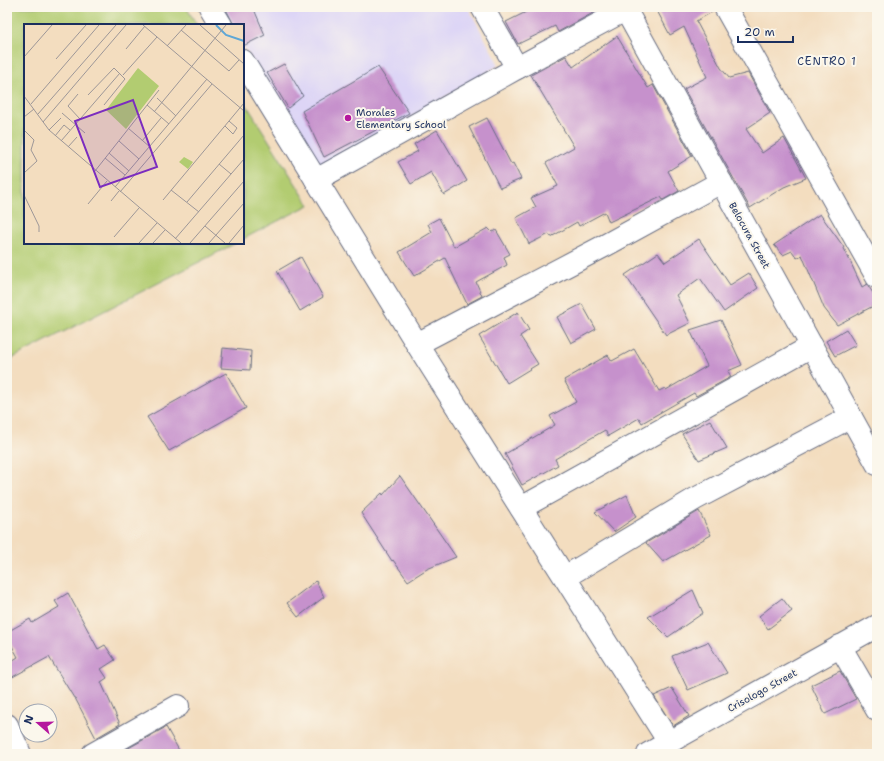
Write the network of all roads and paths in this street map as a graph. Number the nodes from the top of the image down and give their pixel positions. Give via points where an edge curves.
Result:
1 (210, 7) edge
2 (482, 7) edge
3 (725, 7) edge
4 (625, 8) edge
5 (220, 24) edge
6 (244, 63) edge
7 (517, 68) junction
8 (316, 180) junction
9 (721, 182) junction
10 (877, 277) edge
11 (417, 344) junction
12 (812, 346) junction
13 (851, 417) junction
14 (877, 464) edge
15 (521, 508) junction
16 (565, 577) junction
17 (877, 626) edge
18 (840, 646) junction
19 (178, 706) dead end
20 (877, 710) edge
21 (7, 725) edge
22 (669, 742) junction
23 (20, 754) edge
24 (93, 754) edge
25 (648, 754) edge

1 - 5 street
2 - 7 street
3 - 10 street
4 - 7 street
4 - 9 street, Belocura Street
6 - 8 street
7 - 8 street
8 - 11 street
9 - 11 street
9 - 12 street, Belocura Street
11 - 15 street
12 - 13 street, Belocura Street
12 - 15 street
13 - 14 street, Belocura Street
13 - 16 street via 695,499
15 - 16 street
16 - 22 street
17 - 18 street, Crisologo Street
18 - 20 street
18 - 22 street, Crisologo Street
19 - 24 street
21 - 23 street
22 - 25 street, Crisologo Street

